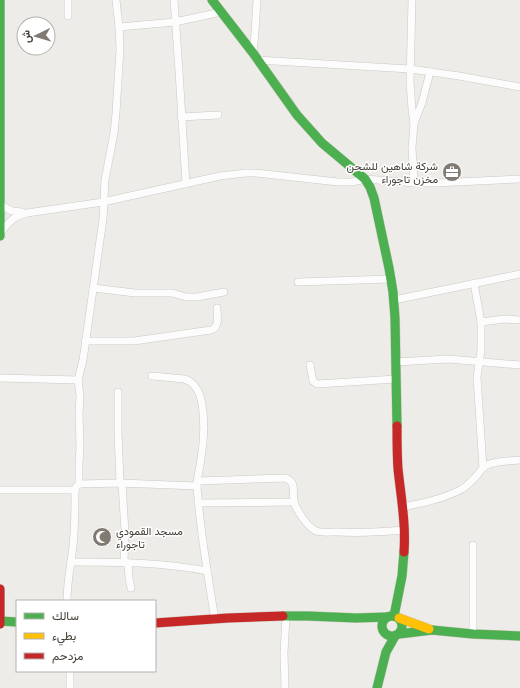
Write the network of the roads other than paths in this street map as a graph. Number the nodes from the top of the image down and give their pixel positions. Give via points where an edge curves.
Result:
1 (0, 0) edge
2 (68, 0) edge
3 (116, 0) edge
4 (174, 0) edge
5 (212, 0) edge
6 (256, 0) edge
7 (412, 0) edge
8 (221, 12) junction
9 (68, 16) dead end
10 (175, 22) junction
11 (120, 27) junction
12 (255, 56) junction
13 (410, 69) junction
14 (430, 72) junction
15 (520, 87) edge
16 (0, 108) edge
17 (218, 115) dead end
18 (182, 117) junction
19 (414, 124) junction
20 (365, 179) junction
21 (520, 179) edge
22 (414, 183) junction
23 (186, 184) junction
24 (103, 202) junction
25 (0, 205) edge
26 (27, 213) junction
27 (0, 234) edge
28 (520, 274) edge
29 (391, 279) junction
30 (298, 282) dead end
31 (474, 283) junction
32 (92, 288) junction
33 (224, 292) dead end
34 (394, 300) junction
35 (217, 308) dead end
36 (520, 320) edge
37 (481, 322) junction
38 (85, 341) junction
39 (396, 362) junction
40 (479, 362) junction
41 (310, 365) dead end
42 (520, 365) edge
43 (152, 376) dead end
44 (0, 378) edge
45 (396, 379) junction
46 (78, 380) junction
47 (118, 392) dead end
48 (520, 460) edge
49 (483, 468) junction
50 (121, 483) junction
51 (197, 483) junction
52 (77, 487) junction
53 (0, 490) edge
54 (294, 502) junction
55 (198, 503) junction
56 (403, 507) junction
57 (404, 530) junction
58 (473, 545) dead end
59 (71, 562) junction
60 (126, 563) junction
61 (207, 571) junction
62 (130, 588) dead end
63 (0, 589) edge
64 (67, 600) edge
65 (286, 616) junction
66 (393, 617) junction
67 (356, 618) junction
68 (215, 619) junction
69 (0, 621) edge
70 (16, 622) edge
71 (156, 623) edge
72 (0, 624) edge
73 (383, 630) junction
74 (432, 630) junction
75 (473, 634) junction
76 (397, 635) junction
77 (520, 636) edge
78 (386, 652) junction
79 (70, 672) edge
80 (70, 688) edge
81 (285, 688) edge
82 (377, 688) edge

1 - 16 main road
2 - 9 street
3 - 11 street
4 - 10 street
5 - 8 main road
6 - 12 street
7 - 13 street
8 - 10 street
8 - 12 main road
10 - 11 street
10 - 18 street
11 - 24 street via 116,113
12 - 13 street
12 - 20 main road via 316,137
13 - 14 street
13 - 19 street
14 - 15 street
14 - 19 street
16 - 25 main road
17 - 18 street
18 - 23 street
19 - 22 street
20 - 22 street
20 - 23 street via 331,182 246,173
20 - 29 main road via 377,209
21 - 22 street
23 - 24 street
24 - 26 street
24 - 32 street
25 - 26 street via 12,211
25 - 27 main road
26 - 27 street via 12,218
28 - 31 street
29 - 30 street
29 - 34 main road
31 - 34 street
31 - 37 street
32 - 33 street via 135,293 172,293 186,297
32 - 38 street
34 - 39 main road
35 - 38 street via 216,328 211,330 134,341
36 - 37 street
37 - 40 street
38 - 46 street
39 - 40 street
39 - 45 main road
40 - 42 street
40 - 49 street via 477,390
41 - 45 street via 313,381 317,384
43 - 51 street via 188,380 198,390 202,403 204,430
44 - 46 street
45 - 56 main road via 398,468
46 - 52 street via 80,447
47 - 50 street
48 - 49 street via 496,463
49 - 56 street via 471,483 452,494 431,502
50 - 51 street
50 - 52 street
50 - 60 street
51 - 54 street via 286,478 292,482
51 - 55 street
52 - 53 street
52 - 59 street
54 - 55 street
54 - 57 street via 310,528 320,532
55 - 61 street
56 - 57 main road
57 - 66 main road via 402,576
58 - 75 street
59 - 60 street
59 - 64 street
60 - 61 street
60 - 62 street
61 - 68 street
63 - 69 main road
65 - 67 main road
65 - 68 main road
65 - 81 street
66 - 67 main road
66 - 73 main road via 383,622
66 - 74 main road
66 - 76 main road via 402,622 402,630
67 - 73 main road
68 - 71 main road
69 - 70 main road
69 - 72 main road
73 - 76 main road via 389,636
73 - 78 main road
74 - 75 main road
74 - 76 main road
75 - 77 main road
76 - 78 main road
78 - 82 main road
79 - 80 street

